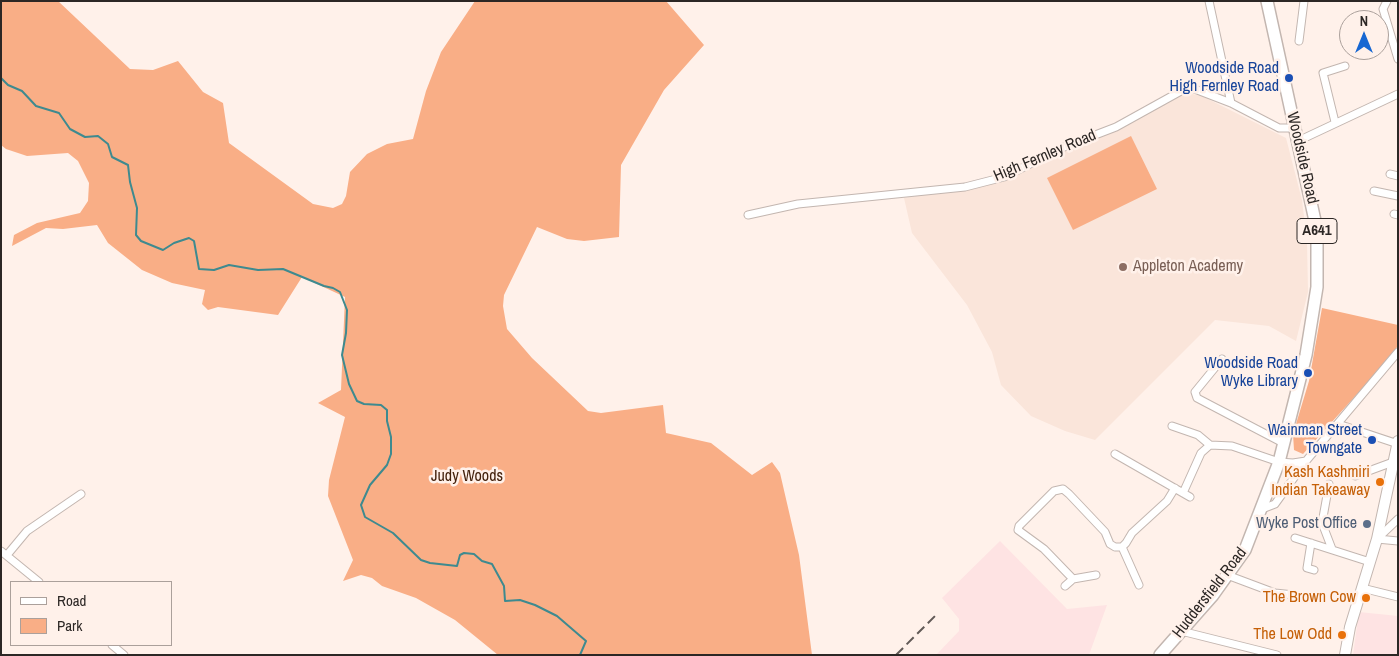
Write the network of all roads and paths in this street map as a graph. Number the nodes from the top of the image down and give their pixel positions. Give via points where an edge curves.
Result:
1 (1209, 1) edge
2 (1267, 1) edge
3 (1304, 1) edge
4 (1385, 3) edge
5 (1299, 41) dead end
6 (1398, 59) edge
7 (1345, 66) dead end
8 (1398, 94) edge
9 (1231, 103) junction
10 (1335, 122) junction
11 (1295, 128) junction
12 (1298, 141) junction
13 (1374, 191) dead end
14 (1398, 196) edge
15 (748, 215) dead end
16 (1398, 352) edge
17 (1222, 359) dead end
18 (1338, 424) junction
19 (1172, 426) dead end
20 (1398, 443) edge
21 (1284, 444) junction
22 (1210, 445) junction
23 (1114, 454) dead end
24 (1306, 461) junction
25 (1279, 462) junction
26 (1393, 462) junction
27 (1355, 476) dead end
28 (1329, 484) dead end
29 (1175, 488) junction
30 (81, 494) dead end
31 (1262, 509) junction
32 (1398, 519) edge
33 (1295, 538) dead end
34 (1377, 540) junction
35 (1398, 541) edge
36 (1311, 543) junction
37 (1122, 547) junction
38 (1332, 549) junction
39 (4, 553) edge
40 (1370, 562) junction
41 (1314, 570) dead end
42 (1096, 575) dead end
43 (1227, 575) junction
44 (1073, 579) junction
45 (38, 581) edge
46 (1140, 585) dead end
47 (1065, 586) dead end
48 (1362, 588) junction
49 (1313, 597) dead end
50 (1398, 597) edge
51 (1181, 631) junction
52 (113, 646) edge
53 (124, 655) edge
54 (1160, 655) edge
55 (1277, 655) edge
56 (1345, 655) edge

1 - 9 street
2 - 11 main road, Woodside Road / A641
3 - 5 street
4 - 6 street
7 - 10 street via 1324,74
8 - 10 street
9 - 11 street, High Fernley Road via 1279,128
9 - 15 street, High Fernley Road via 1192,88 1116,127 1004,176 965,186 798,204
10 - 12 street
11 - 12 main road, Woodside Road / A641
12 - 21 main road, Woodside Road / A641 via 1315,216 1317,282 1306,355
13 - 14 street
16 - 18 street
17 - 21 street via 1195,392 1197,398
18 - 20 street
18 - 24 street
19 - 22 street via 1198,435
20 - 26 main road
21 - 25 main road, Woodside Road / A641
22 - 25 street via 1232,446
22 - 29 street via 1200,452 1186,495
23 - 29 street
24 - 25 street via 1293,464
24 - 31 street via 1275,504
25 - 31 main road, Huddersfield Road / A641
26 - 27 street
26 - 34 main road
28 - 38 street via 1322,523
29 - 37 street via 1167,501 1132,533
30 - 39 street via 27,531
31 - 43 main road, Huddersfield Road / A641 via 1245,550
32 - 34 street
33 - 36 street
34 - 35 street
34 - 40 main road
36 - 38 street
36 - 41 street via 1307,568
37 - 44 street via 1110,544 1105,532 1063,488 1056,490 1018,530 1044,549
37 - 46 street
38 - 40 street
39 - 45 street
40 - 48 main road
42 - 44 street
43 - 49 street via 1275,593
43 - 51 main road, Huddersfield Road / A641
44 - 47 street
48 - 50 street
48 - 56 main road
51 - 54 main road, Huddersfield Road / A641
51 - 55 street
52 - 53 street

